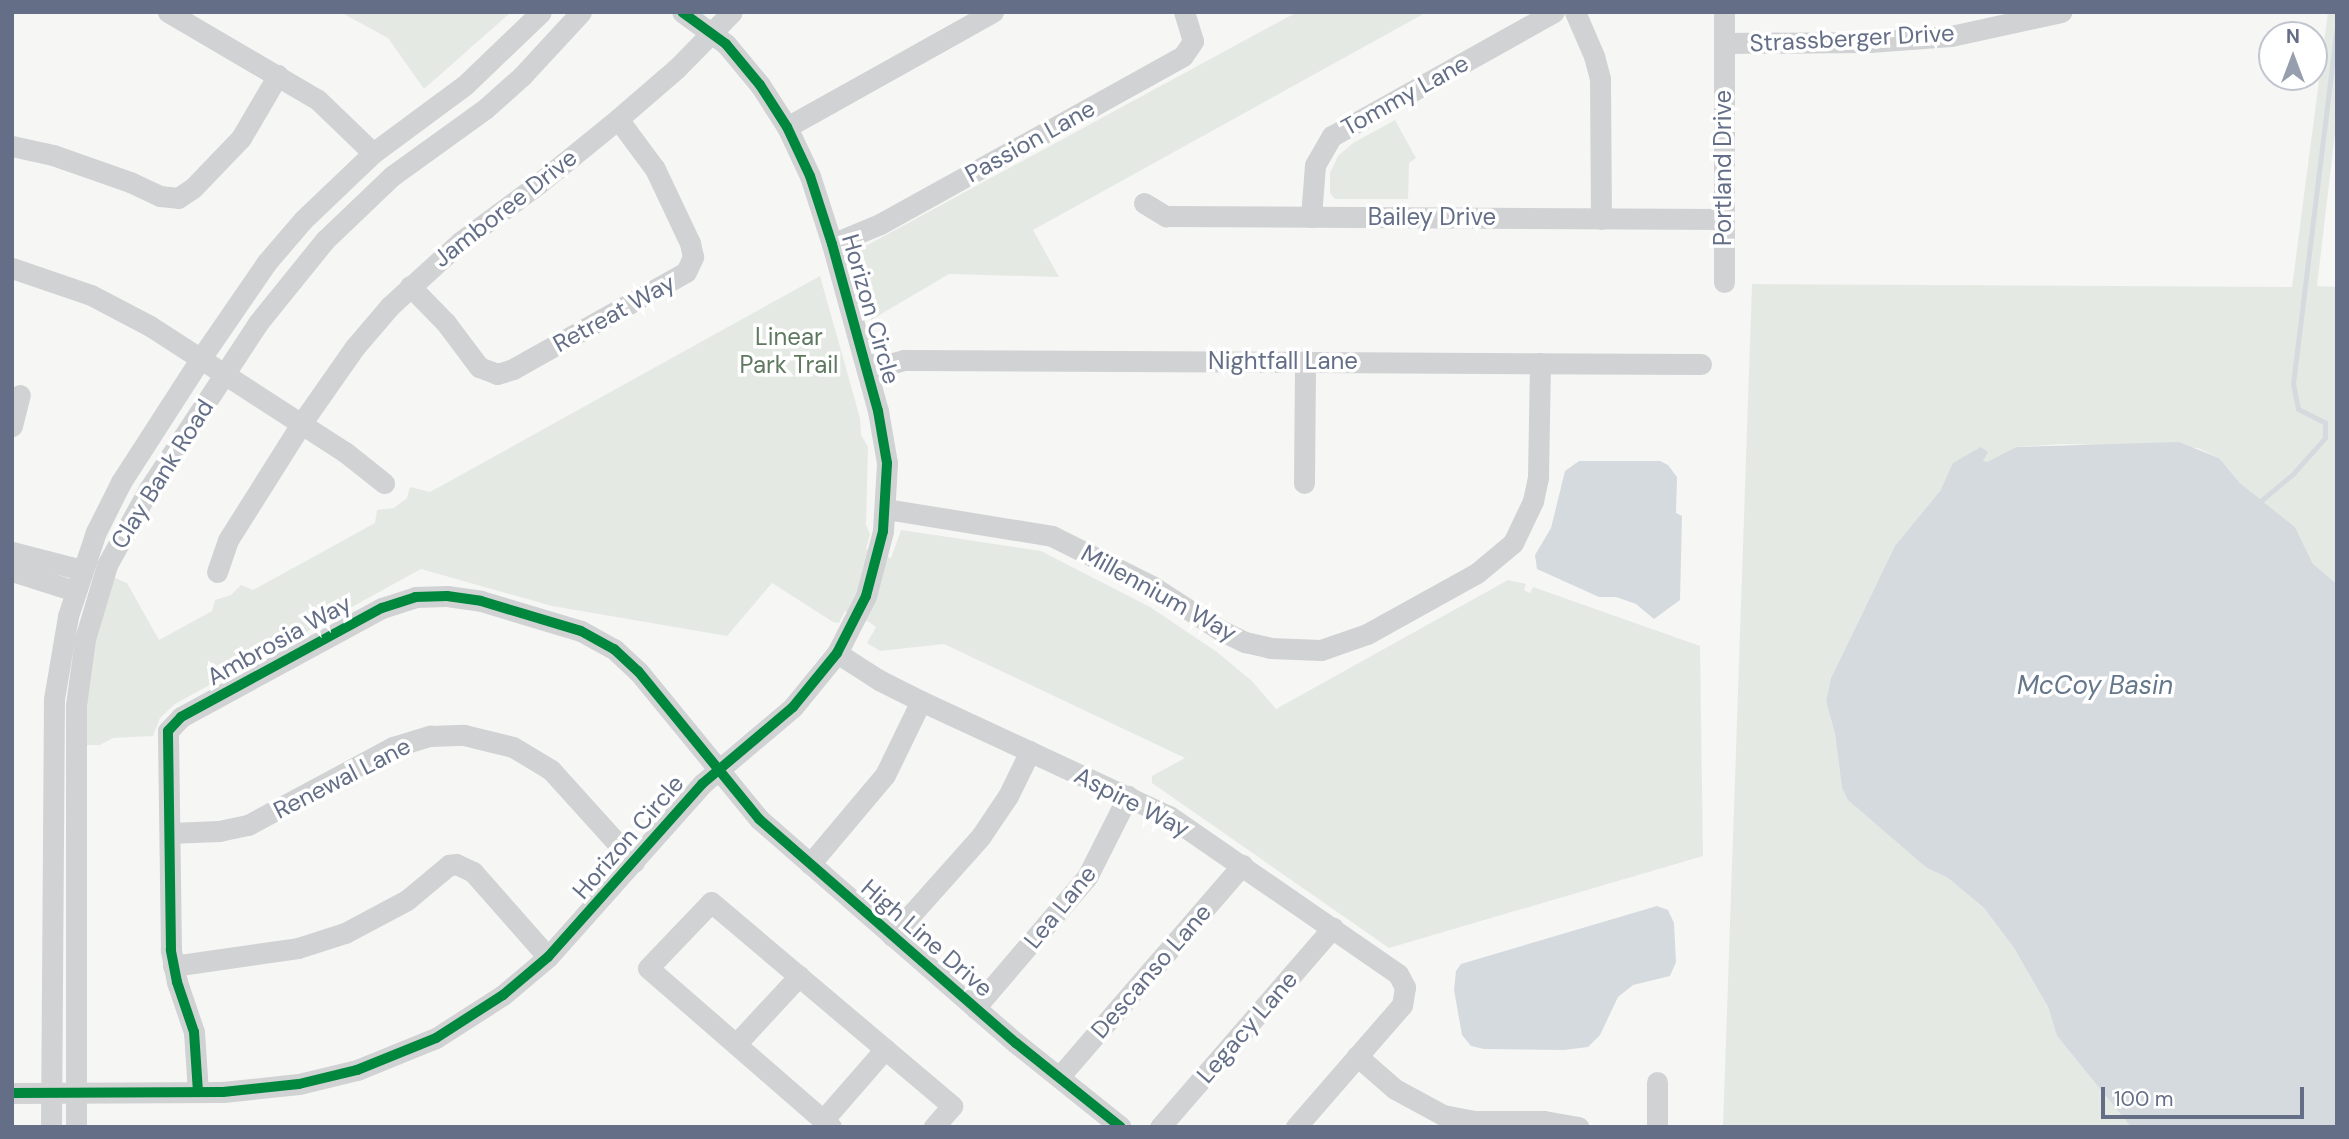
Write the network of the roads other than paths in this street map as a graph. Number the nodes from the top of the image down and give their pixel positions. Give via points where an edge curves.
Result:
1 (167, 12) edge
2 (541, 12) edge
3 (581, 12) edge
4 (682, 12) edge
5 (701, 12) edge
6 (732, 12) edge
7 (993, 12) edge
8 (1184, 12) edge
9 (1554, 12) edge
10 (1575, 12) edge
11 (1724, 12) edge
12 (2061, 12) edge
13 (713, 32) junction
14 (1724, 44) junction
15 (278, 75) junction
16 (618, 119) junction
17 (787, 127) junction
18 (12, 146) edge
19 (373, 153) junction
20 (1144, 203) dead end
21 (1311, 216) junction
22 (1601, 219) junction
23 (1723, 219) junction
24 (832, 244) junction
25 (12, 268) edge
26 (1724, 282) dead end
27 (410, 286) junction
28 (201, 358) junction
29 (1305, 361) junction
30 (1540, 363) junction
31 (1701, 364) dead end
32 (867, 370) junction
33 (224, 373) junction
34 (20, 395) dead end
35 (301, 425) junction
36 (12, 426) edge
37 (384, 483) dead end
38 (1304, 483) dead end
39 (886, 509) junction
40 (12, 552) edge
41 (12, 570) edge
42 (82, 570) junction
43 (217, 572) dead end
44 (75, 591) junction
45 (837, 653) junction
46 (921, 701) junction
47 (1030, 751) junction
48 (717, 770) junction
49 (1128, 796) junction
50 (170, 833) junction
51 (634, 862) junction
52 (810, 864) junction
53 (1242, 865) junction
54 (1333, 928) junction
55 (892, 936) junction
56 (548, 957) junction
57 (173, 966) junction
58 (799, 976) junction
59 (975, 1007) junction
60 (736, 1044) junction
61 (885, 1049) junction
62 (1357, 1056) junction
63 (1060, 1076) junction
64 (1657, 1082) dead end
65 (52, 1092) junction
66 (76, 1092) junction
67 (198, 1092) junction
68 (12, 1093) edge
69 (1425, 1118) edge
70 (827, 1123) edge
71 (1567, 1125) edge
72 (51, 1127) edge
73 (76, 1127) edge
74 (934, 1127) edge
75 (1121, 1127) edge
76 (1160, 1127) edge
77 (1296, 1127) edge
78 (1657, 1127) edge

1 - 15 street
2 - 19 street, Clay Bank Road via 466,85
3 - 33 street, Clay Bank Road via 485,109 392,176 325,240
4 - 13 street, Horizon Circle
5 - 13 street, Horizon Circle
6 - 13 street, Jamboree Drive
7 - 17 street
8 - 24 street, Passion Lane via 1193,41 1183,56 880,224
9 - 21 street, Tommy Lane via 1332,136 1315,165
10 - 22 street via 1600,79
11 - 14 street, Portland Drive
12 - 14 street, Strassberger Drive via 1951,36
13 - 16 street, Jamboree Drive
13 - 17 street, Horizon Circle via 746,67
14 - 23 street, Portland Drive
15 - 18 street via 241,138 178,198
15 - 19 street via 318,100
16 - 27 street, Jamboree Drive
16 - 27 street, Retreat Way via 655,169 690,243 693,257 686,272 497,374 479,367
17 - 24 street, Horizon Circle via 810,176
19 - 28 street, Clay Bank Road via 303,220
20 - 21 street, Bailey Drive via 1166,216
21 - 22 street, Bailey Drive
22 - 23 street, Bailey Drive
23 - 26 street, Portland Drive
24 - 32 street, Horizon Circle
25 - 28 street via 109,303
27 - 35 street, Jamboree Drive via 355,347
28 - 33 street
28 - 42 street, Clay Bank Road via 108,505
29 - 30 street, Nightfall Lane
29 - 32 street, Nightfall Lane via 904,360
29 - 38 street
30 - 31 street, Nightfall Lane
30 - 39 street, Millennium Way via 1538,477 1534,501 1513,543 1452,587 1367,634 1321,650 1245,642 1152,586 1052,536
32 - 39 street, Horizon Circle via 884,440
33 - 35 street
33 - 66 street, Clay Bank Road via 117,543 85,639 76,705
34 - 36 street
35 - 37 street
35 - 43 street, Jamboree Drive via 228,540
39 - 45 street, Horizon Circle via 879,554 857,616
40 - 42 street
41 - 44 street
42 - 44 street, Clay Bank Road
44 - 65 street, Clay Bank Road via 57,670 52,728
45 - 46 street, Aspire Way
45 - 48 street, Horizon Circle via 793,707
46 - 47 street, Aspire Way
46 - 52 street via 880,783
47 - 49 street, Aspire Way
47 - 55 street via 988,826
48 - 50 street, Ambrosia Way via 638,671 604,642 481,601 415,597 382,608 174,722 166,735
48 - 51 street, Horizon Circle
48 - 52 street, High Line Drive via 759,819
49 - 53 street, Aspire Way via 1169,816
49 - 59 street, Lea Lane via 1087,877
50 - 51 street, Renewal Lane via 248,825 393,747 430,736 464,735 513,747 551,771
50 - 57 street, Ambrosia Way
51 - 56 street, Horizon Circle
52 - 55 street, High Line Drive
53 - 54 street, Aspire Way
53 - 63 street, Descanso Lane
54 - 62 street, Aspire Way via 1398,974 1405,987 1402,1005
54 - 76 street, Legacy Lane
55 - 59 street, High Line Drive
56 - 57 street via 473,872 456,864 407,900 345,933 298,948
56 - 67 street, Horizon Circle via 459,1026 385,1061 299,1084
57 - 67 street, Ambrosia Way via 194,1032
58 - 60 street
58 - 60 street via 711,902 648,968
58 - 61 street
59 - 63 street, High Line Drive
60 - 70 street
61 - 70 street
61 - 74 street via 951,1106
62 - 69 street
62 - 77 street
63 - 75 street, High Line Drive
64 - 78 street
65 - 66 street, Horizon Circle
65 - 68 street, Horizon Circle
65 - 72 street, Clay Bank Road
66 - 67 street, Horizon Circle
66 - 73 street, Clay Bank Road
69 - 71 street

